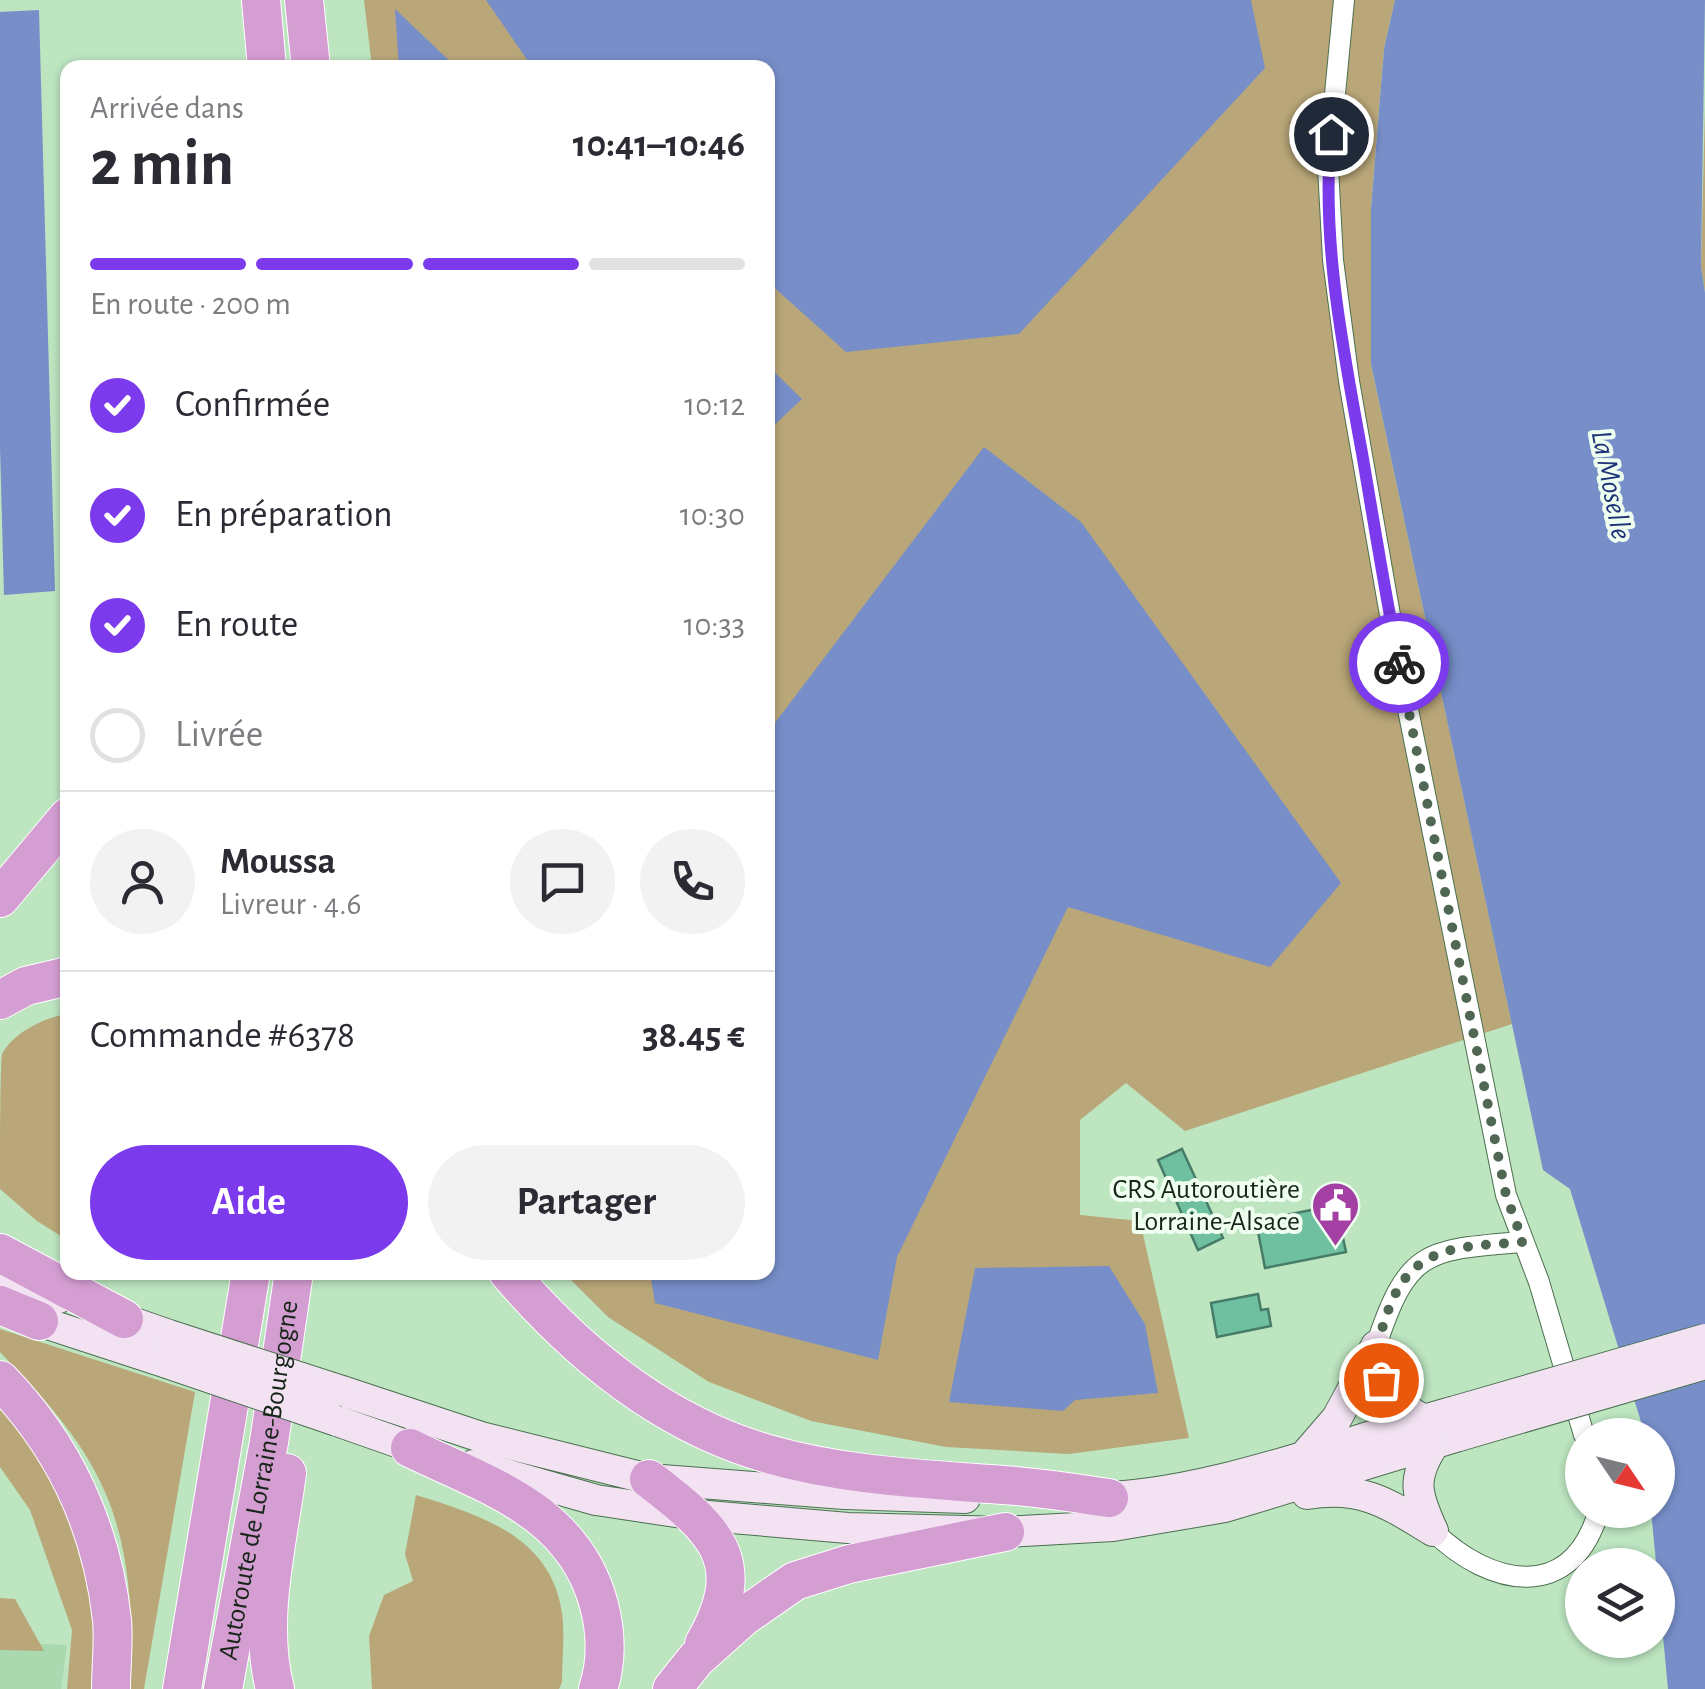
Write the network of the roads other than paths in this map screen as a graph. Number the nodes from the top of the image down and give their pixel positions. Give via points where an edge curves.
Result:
1 (257, 0) edge
2 (304, 0) edge
3 (1344, 0) edge
4 (254, 60) edge
5 (267, 60) edge
6 (310, 60) edge
7 (60, 827) edge
8 (0, 898) edge
9 (60, 978) edge
10 (0, 1000) edge
11 (1523, 1242) junction
12 (0, 1253) edge
13 (0, 1279) edge
14 (293, 1280) edge
15 (312, 1280) edge
16 (515, 1280) edge
17 (245, 1283) edge
18 (0, 1307) edge
19 (124, 1319) junction
20 (39, 1321) joint
21 (1705, 1339) edge
22 (1376, 1346) junction
23 (168, 1349) junction
24 (1705, 1364) edge
25 (0, 1380) edge
26 (339, 1406) junction
27 (1579, 1418) edge
28 (1442, 1428) junction
29 (410, 1448) junction
30 (1306, 1454) junction
31 (649, 1479) junction
32 (1109, 1498) junction
33 (1225, 1506) junction
34 (696, 1515) junction
35 (1592, 1528) edge
36 (1432, 1531) junction
37 (1005, 1532) junction
38 (696, 1660) junction
39 (111, 1689) edge
40 (182, 1689) edge
41 (223, 1689) edge
42 (276, 1689) edge
43 (598, 1689) edge
44 (672, 1689) edge

1 - 4 highway
1 - 5 highway
2 - 6 highway
3 - 11 street via 1328,168 1347,364 1447,907 1506,1195
7 - 8 highway
9 - 10 highway
11 - 22 street via 1466,1246 1417,1264 1392,1301
11 - 27 street
12 - 19 highway
13 - 19 main road
14 - 41 highway, Autoroute de Lorraine-Bourgogne
15 - 42 highway via 269,1614
16 - 32 highway via 578,1348 618,1378 710,1432 752,1448 855,1473
17 - 40 highway, Autoroute de Lorraine-Bourgogne
18 - 20 highway
19 - 23 main road
20 - 23 main road
21 - 28 main road, bridge
22 - 28 main road via 1388,1392
22 - 30 main road via 1337,1418
23 - 26 main road, bridge
24 - 28 main road, bridge
25 - 39 highway via 26,1406 71,1474 96,1538 112,1621
26 - 29 main road
26 - 31 main road
28 - 30 main road
28 - 33 main road
28 - 36 main road via 1416,1485
29 - 34 main road via 596,1500
29 - 43 highway via 536,1512 562,1533 582,1559 604,1621
30 - 32 main road via 1223,1478
31 - 32 main road via 918,1498
31 - 34 highway
33 - 36 main road via 1355,1492
33 - 37 main road via 1113,1526
34 - 37 main road
34 - 38 highway via 721,1549 726,1573 714,1626
35 - 36 street via 1571,1559 1528,1577 1492,1573
37 - 38 highway via 796,1581 742,1617
38 - 44 highway

